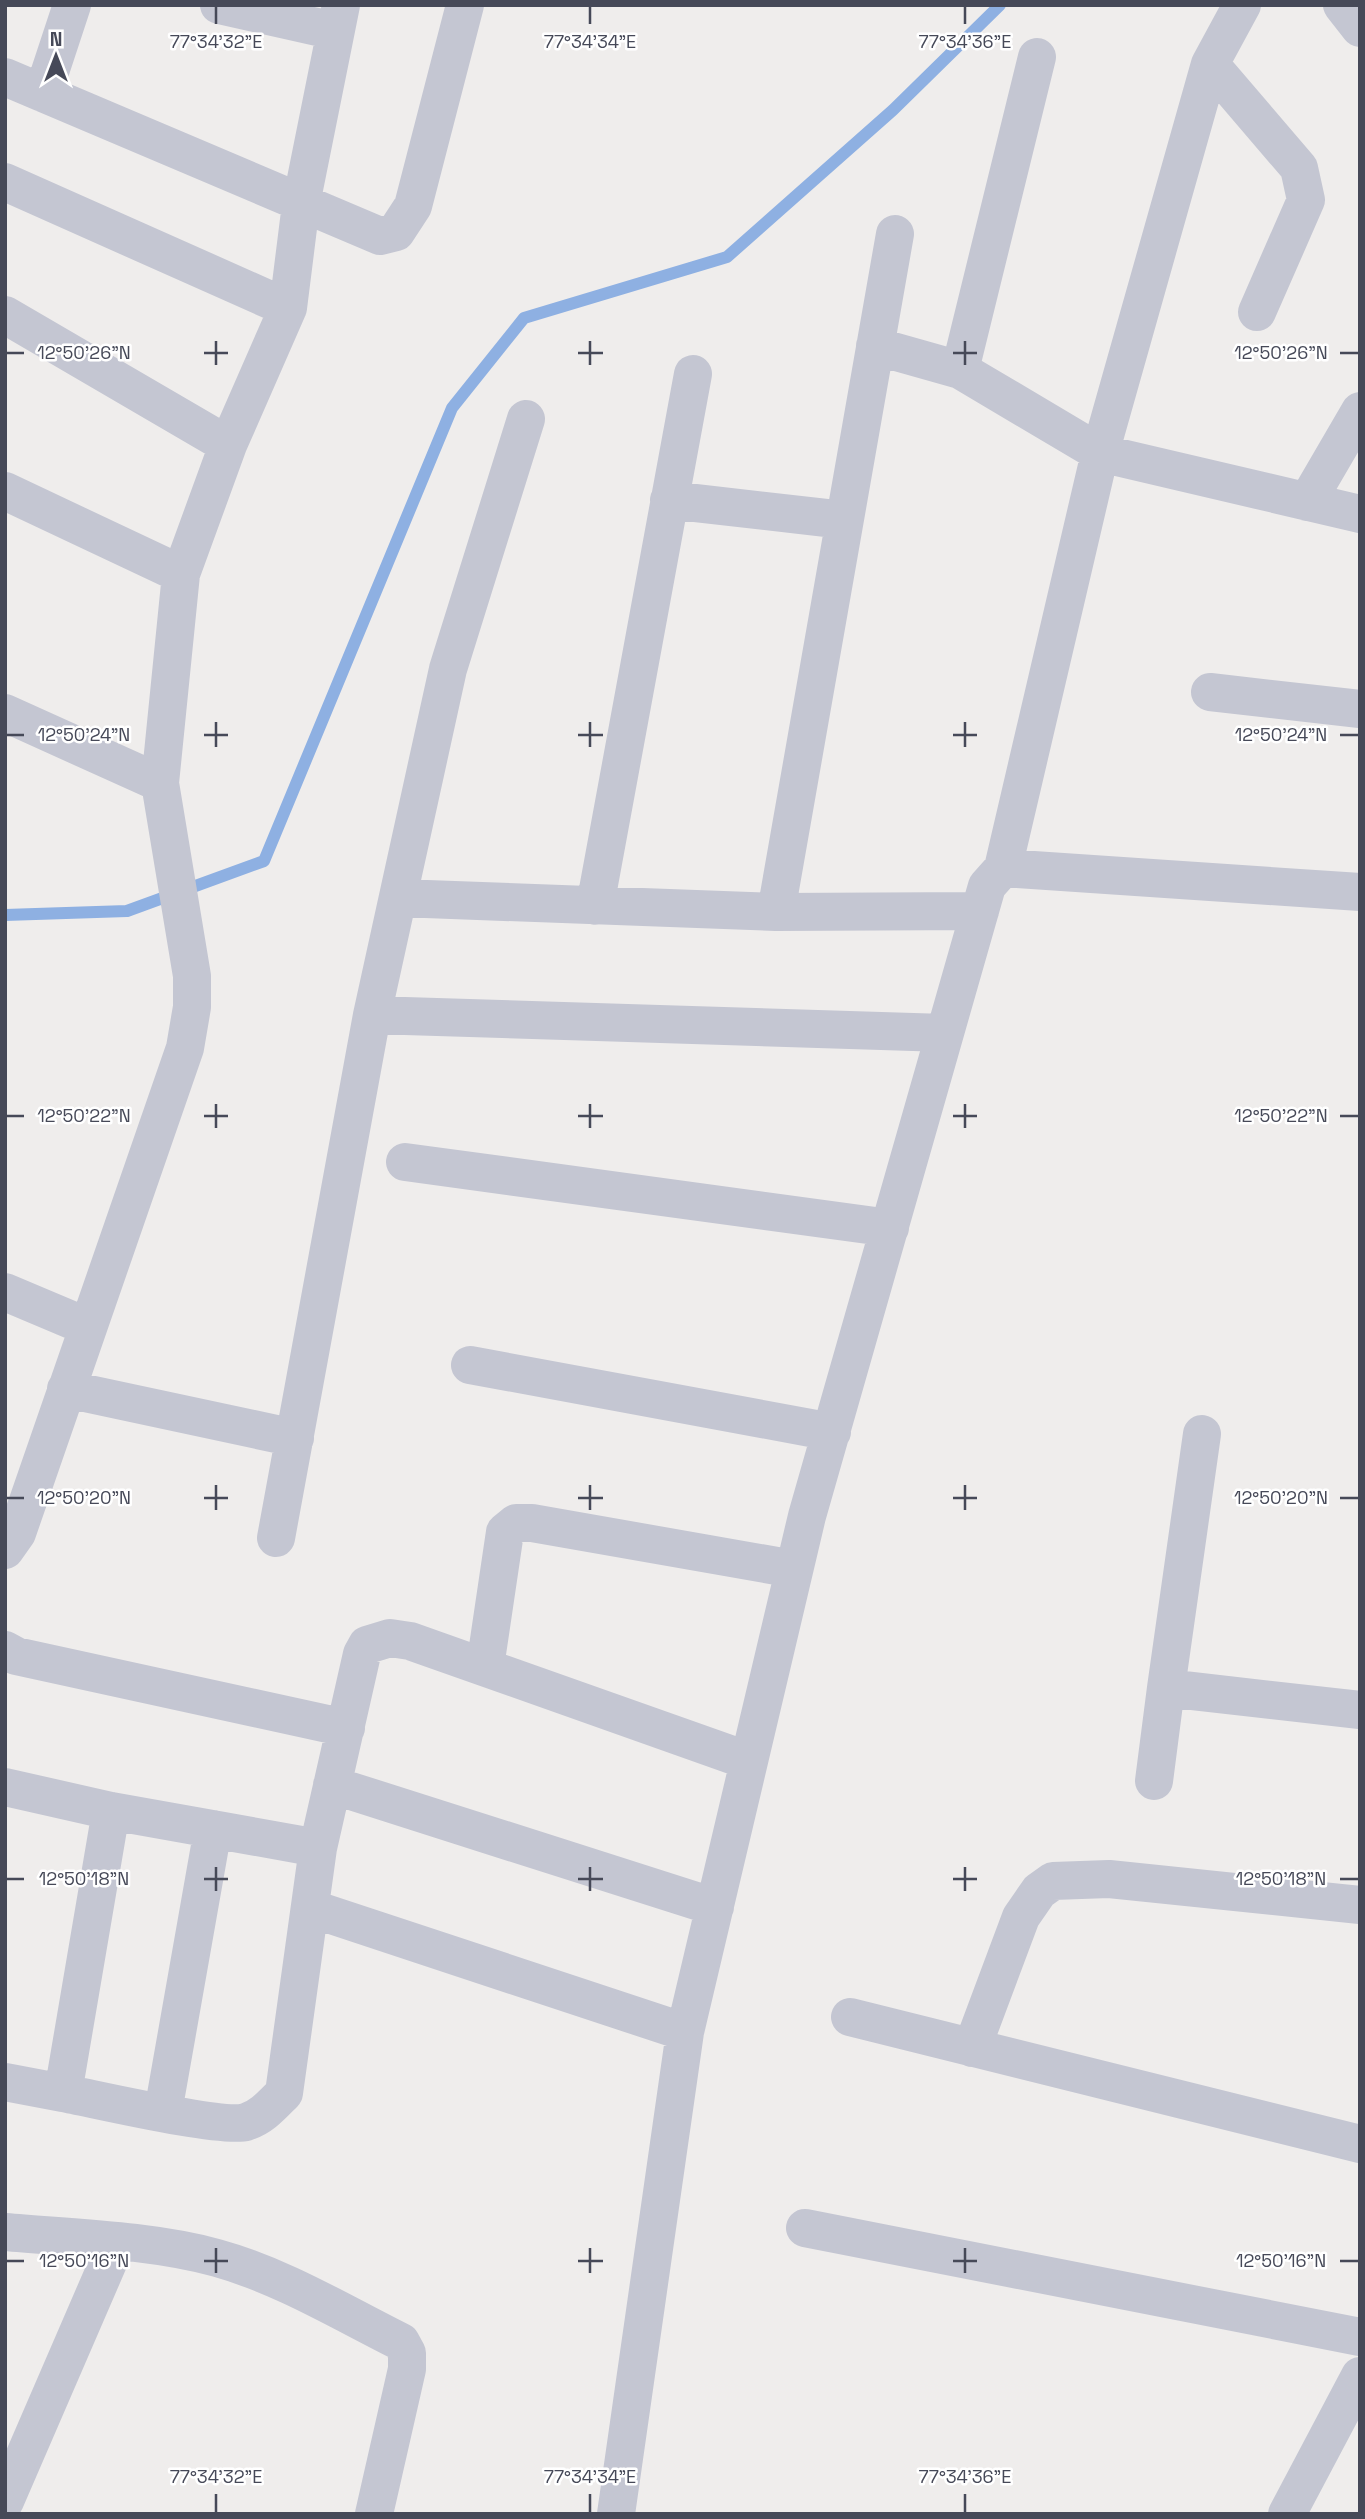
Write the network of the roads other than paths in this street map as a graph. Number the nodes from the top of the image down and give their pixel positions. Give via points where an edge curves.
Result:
1 (72, 5) edge
2 (219, 5) edge
3 (466, 5) edge
4 (1242, 5) edge
5 (1342, 5) edge
6 (338, 18) edge
7 (1360, 28) edge
8 (1037, 57) dead end
9 (1210, 64) junction
10 (5, 77) edge
11 (43, 93) junction
12 (5, 182) edge
13 (301, 204) junction
14 (895, 234) dead end
15 (288, 308) junction
16 (1257, 312) dead end
17 (5, 315) edge
18 (875, 346) junction
19 (960, 370) junction
20 (693, 374) dead end
21 (1360, 411) edge
22 (526, 419) dead end
23 (228, 445) junction
24 (1100, 453) junction
25 (5, 491) edge
26 (669, 500) junction
27 (1307, 502) junction
28 (1360, 514) edge
29 (844, 520) junction
30 (181, 574) junction
31 (1210, 692) dead end
32 (1360, 709) edge
33 (9, 721) edge
34 (160, 783) junction
35 (1003, 868) junction
36 (1360, 892) edge
37 (399, 898) junction
38 (595, 906) junction
39 (980, 911) junction
40 (776, 912) junction
41 (372, 1015) junction
42 (945, 1033) junction
43 (405, 1162) dead end
44 (890, 1228) junction
45 (5, 1292) edge
46 (88, 1327) junction
47 (470, 1365) dead end
48 (66, 1389) junction
49 (832, 1432) junction
50 (1202, 1434) dead end
51 (295, 1438) junction
52 (276, 1538) dead end
53 (5, 1550) edge
54 (794, 1569) junction
55 (5, 1650) edge
56 (485, 1667) junction
57 (1166, 1688) junction
58 (1360, 1710) edge
59 (346, 1728) junction
60 (749, 1761) junction
61 (1154, 1780) dead end
62 (332, 1785) junction
63 (5, 1787) edge
64 (111, 1811) junction
65 (213, 1829) junction
66 (318, 1848) junction
67 (1360, 1905) edge
68 (715, 1907) junction
69 (310, 1908) junction
70 (850, 2017) dead end
71 (685, 2032) junction
72 (972, 2048) junction
73 (5, 2082) edge
74 (63, 2093) junction
75 (163, 2112) junction
76 (1360, 2144) edge
77 (805, 2228) dead end
78 (5, 2232) edge
79 (117, 2242) junction
80 (1360, 2337) edge
81 (1360, 2376) edge
82 (5, 2501) edge
83 (374, 2514) edge
84 (616, 2514) edge
85 (1287, 2514) edge

1 - 11 street
2 - 6 street
3 - 13 street via 413,206 396,232 380,236
4 - 9 street
5 - 7 street
6 - 13 street
8 - 19 street
9 - 16 street via 1299,168 1306,200
9 - 24 street
10 - 11 street
11 - 13 street
12 - 15 street
13 - 15 street
14 - 18 street
15 - 23 street
17 - 23 street
18 - 19 street
18 - 29 street
19 - 24 street
20 - 26 street
21 - 27 street
22 - 37 street via 448,669
23 - 30 street
24 - 27 street
24 - 35 street
25 - 30 street
26 - 29 street
26 - 38 street
27 - 28 street
29 - 40 street
30 - 34 street
31 - 32 street
33 - 34 street
34 - 46 street via 192,976 192,1007 185,1048
35 - 36 street
35 - 39 street via 987,886
37 - 38 street
37 - 41 street
38 - 40 street
39 - 40 street
39 - 42 street
41 - 42 street
41 - 51 street
42 - 44 street
43 - 44 street
44 - 49 street
45 - 46 street
46 - 48 street
47 - 49 street
48 - 51 street
48 - 53 street via 17,1533
49 - 54 street
50 - 57 street
51 - 52 street
54 - 56 street via 516,1523 505,1532
54 - 60 street
55 - 59 street
56 - 59 street via 410,1641 390,1638 367,1644
56 - 60 street
57 - 58 street
57 - 61 street
59 - 62 street
60 - 68 street
62 - 66 street
62 - 68 street
63 - 64 street
64 - 65 street
64 - 74 street
65 - 66 street
65 - 75 street
66 - 69 street
67 - 72 street via 1109,1879 1053,1881 1038,1891 1021,1917
68 - 71 street
69 - 71 street
69 - 75 street via 284,2093 264,2114 243,2123
70 - 72 street
71 - 84 street
72 - 76 street
73 - 74 street
74 - 75 street
77 - 80 street
78 - 79 street
79 - 82 street
79 - 83 street via 215,2258 265,2274 401,2342 407,2369
81 - 85 street

